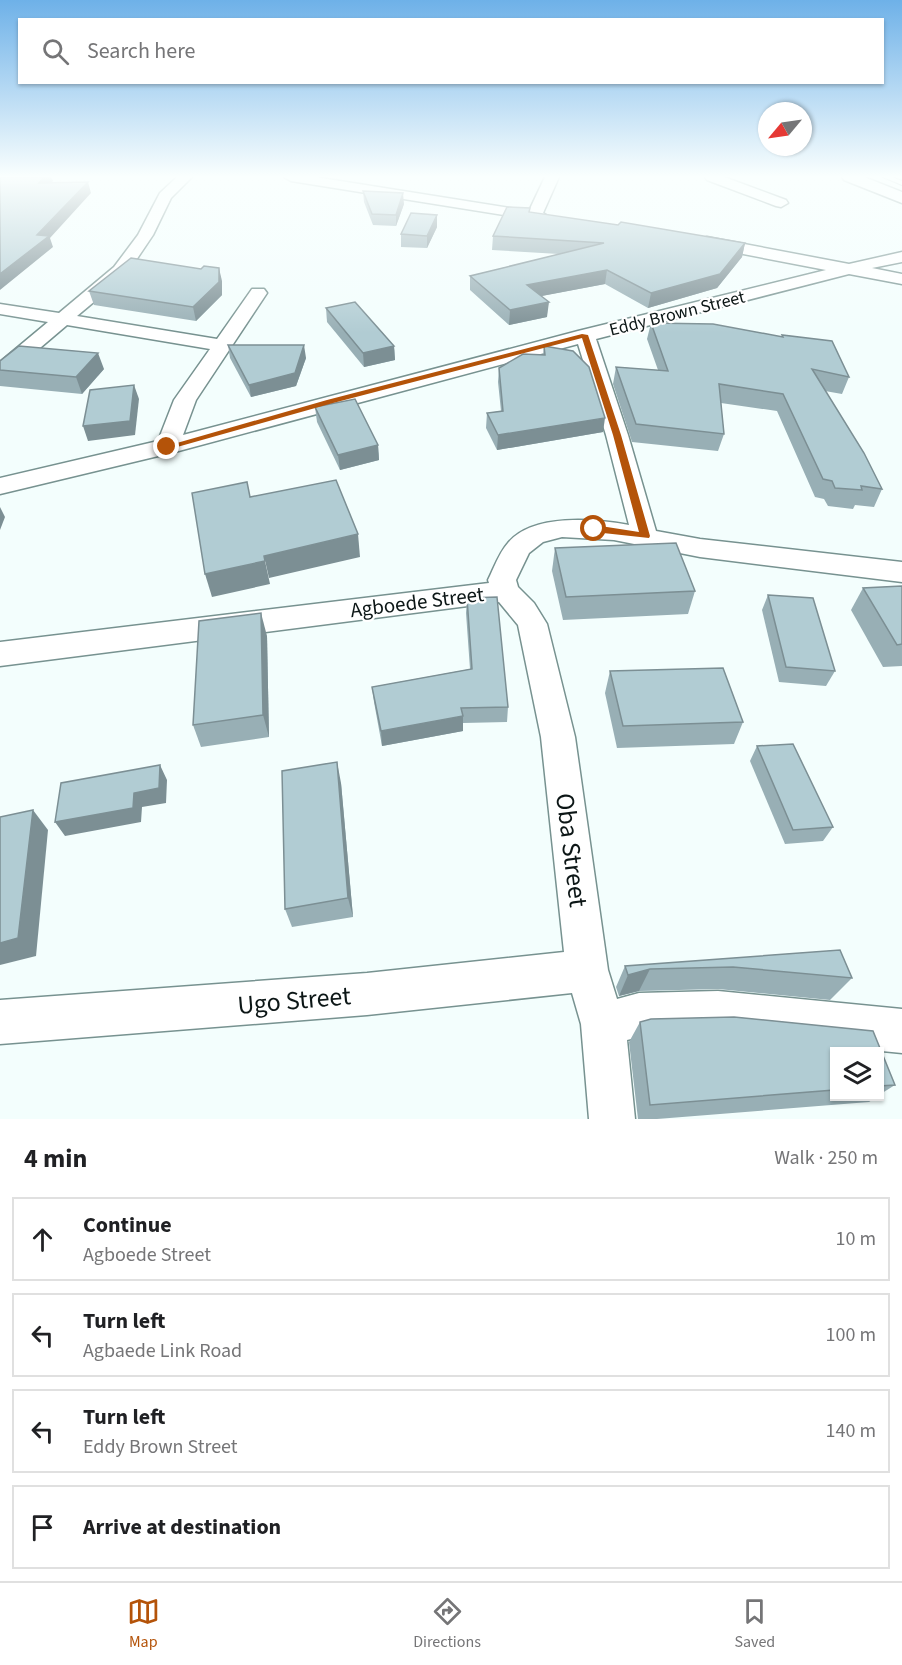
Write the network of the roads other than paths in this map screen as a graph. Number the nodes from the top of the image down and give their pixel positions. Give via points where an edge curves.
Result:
1 (148, 229) edge
2 (691, 239) edge
3 (902, 257) edge
4 (854, 268) junction
5 (902, 279) edge
6 (258, 293) dead end
7 (0, 309) edge
8 (62, 319) junction
9 (585, 335) junction
10 (221, 345) junction
11 (0, 372) edge
12 (167, 447) junction
13 (0, 486) edge
14 (645, 536) junction
15 (902, 572) edge
16 (505, 591) junction
17 (0, 654) edge
18 (587, 970) junction
19 (0, 1022) edge
20 (603, 1024) junction
21 (902, 1031) edge
22 (612, 1119) edge

1 - 8 street via 120,271
2 - 4 street
3 - 4 street, Eddy Brown Street
4 - 5 street
4 - 9 street, Eddy Brown Street
6 - 10 street
7 - 8 street
8 - 10 street
8 - 11 street
9 - 12 street, Eddy Brown Street
9 - 14 street
10 - 12 street via 184,400
12 - 13 street, Eddy Brown Street
14 - 15 street, Agboede Street via 700,548
14 - 16 street, Agboede Street via 575,527 540,533 518,548 502,580
16 - 17 street, Agboede Street
16 - 18 street, Oba Street via 532,624 558,737
18 - 19 street, Ugo Street via 461,987
18 - 20 street, Oba Street
20 - 21 street via 639,1015 718,1013
20 - 22 street, Oba Street

